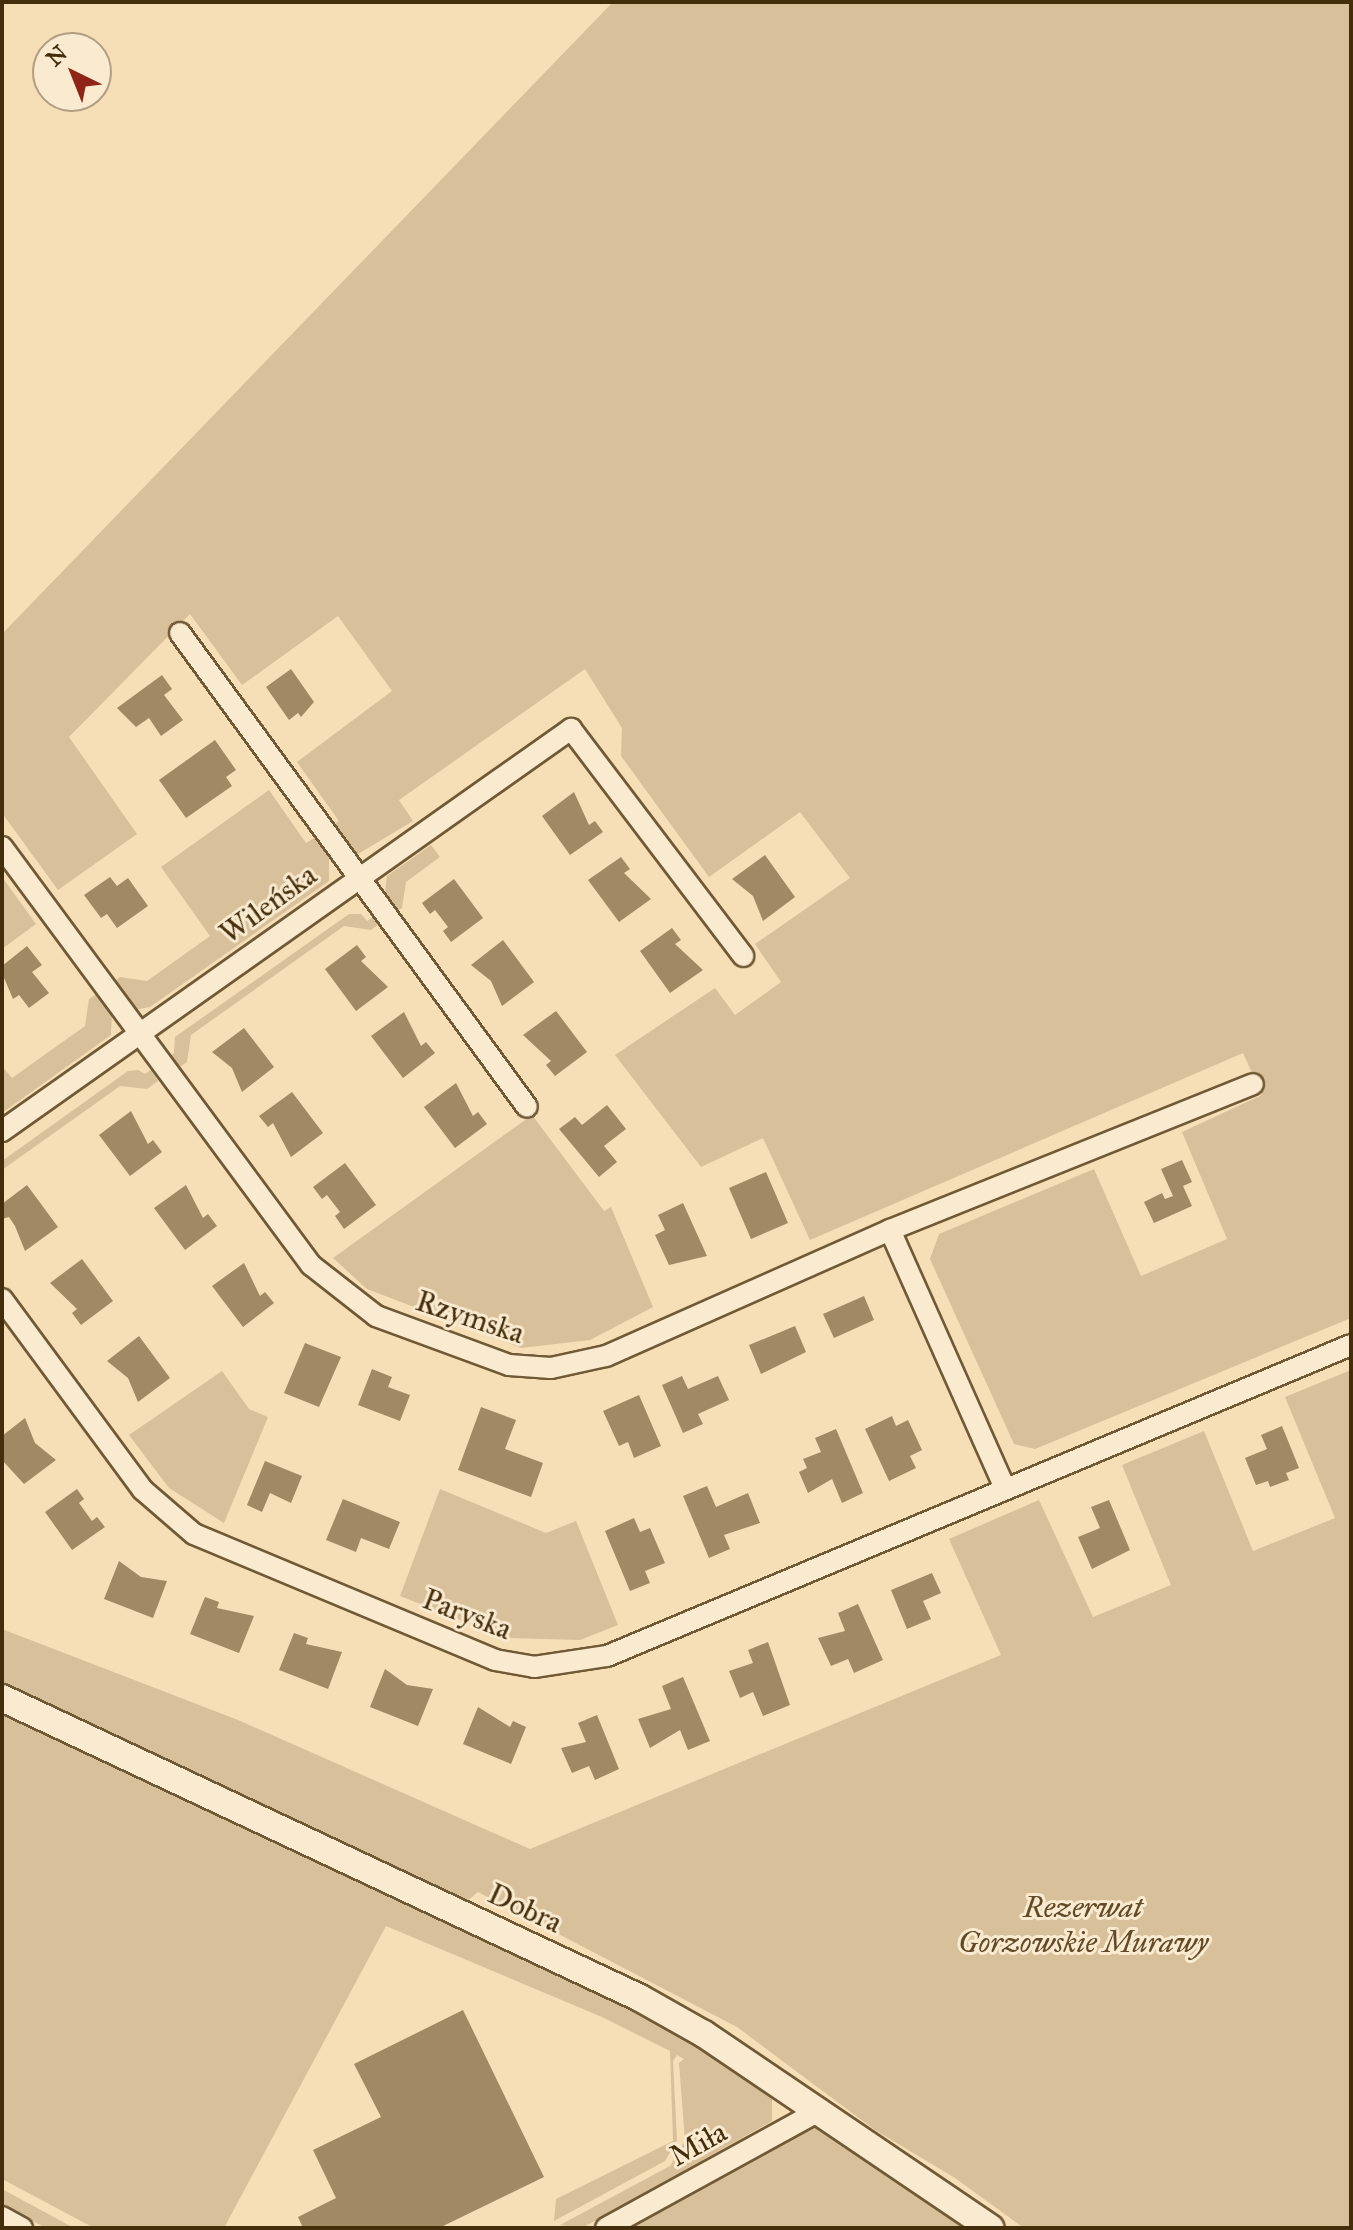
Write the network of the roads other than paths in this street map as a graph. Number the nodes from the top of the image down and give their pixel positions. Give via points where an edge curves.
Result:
1 (180, 633) dead end
2 (2, 847) edge
3 (356, 878) junction
4 (743, 956) dead end
5 (137, 1035) junction
6 (1253, 1084) dead end
7 (527, 1107) dead end
8 (2, 1131) edge
9 (890, 1230) junction
10 (2, 1299) edge
11 (1351, 1345) edge
12 (1005, 1488) junction
13 (2, 1698) edge
14 (819, 2111) junction
15 (2, 2217) edge
16 (22, 2228) edge
17 (606, 2228) edge
18 (991, 2228) edge

1 - 3 street
2 - 5 street, Rzymska
3 - 4 street, Wileńska via 571,729
3 - 5 street, Wileńska
3 - 7 street
5 - 8 street, Wileńska
5 - 9 street, Rzymska via 302,1255 333,1285 376,1316 509,1365 551,1368 606,1356
6 - 9 street, Rzymska
9 - 12 street
10 - 12 street, Paryska via 143,1490 176,1521 233,1554 514,1664 553,1667 607,1656
11 - 12 street, Paryska
13 - 14 street, Dobra via 640,1998
14 - 17 street, Miła
14 - 18 street, Dobra
15 - 16 street

